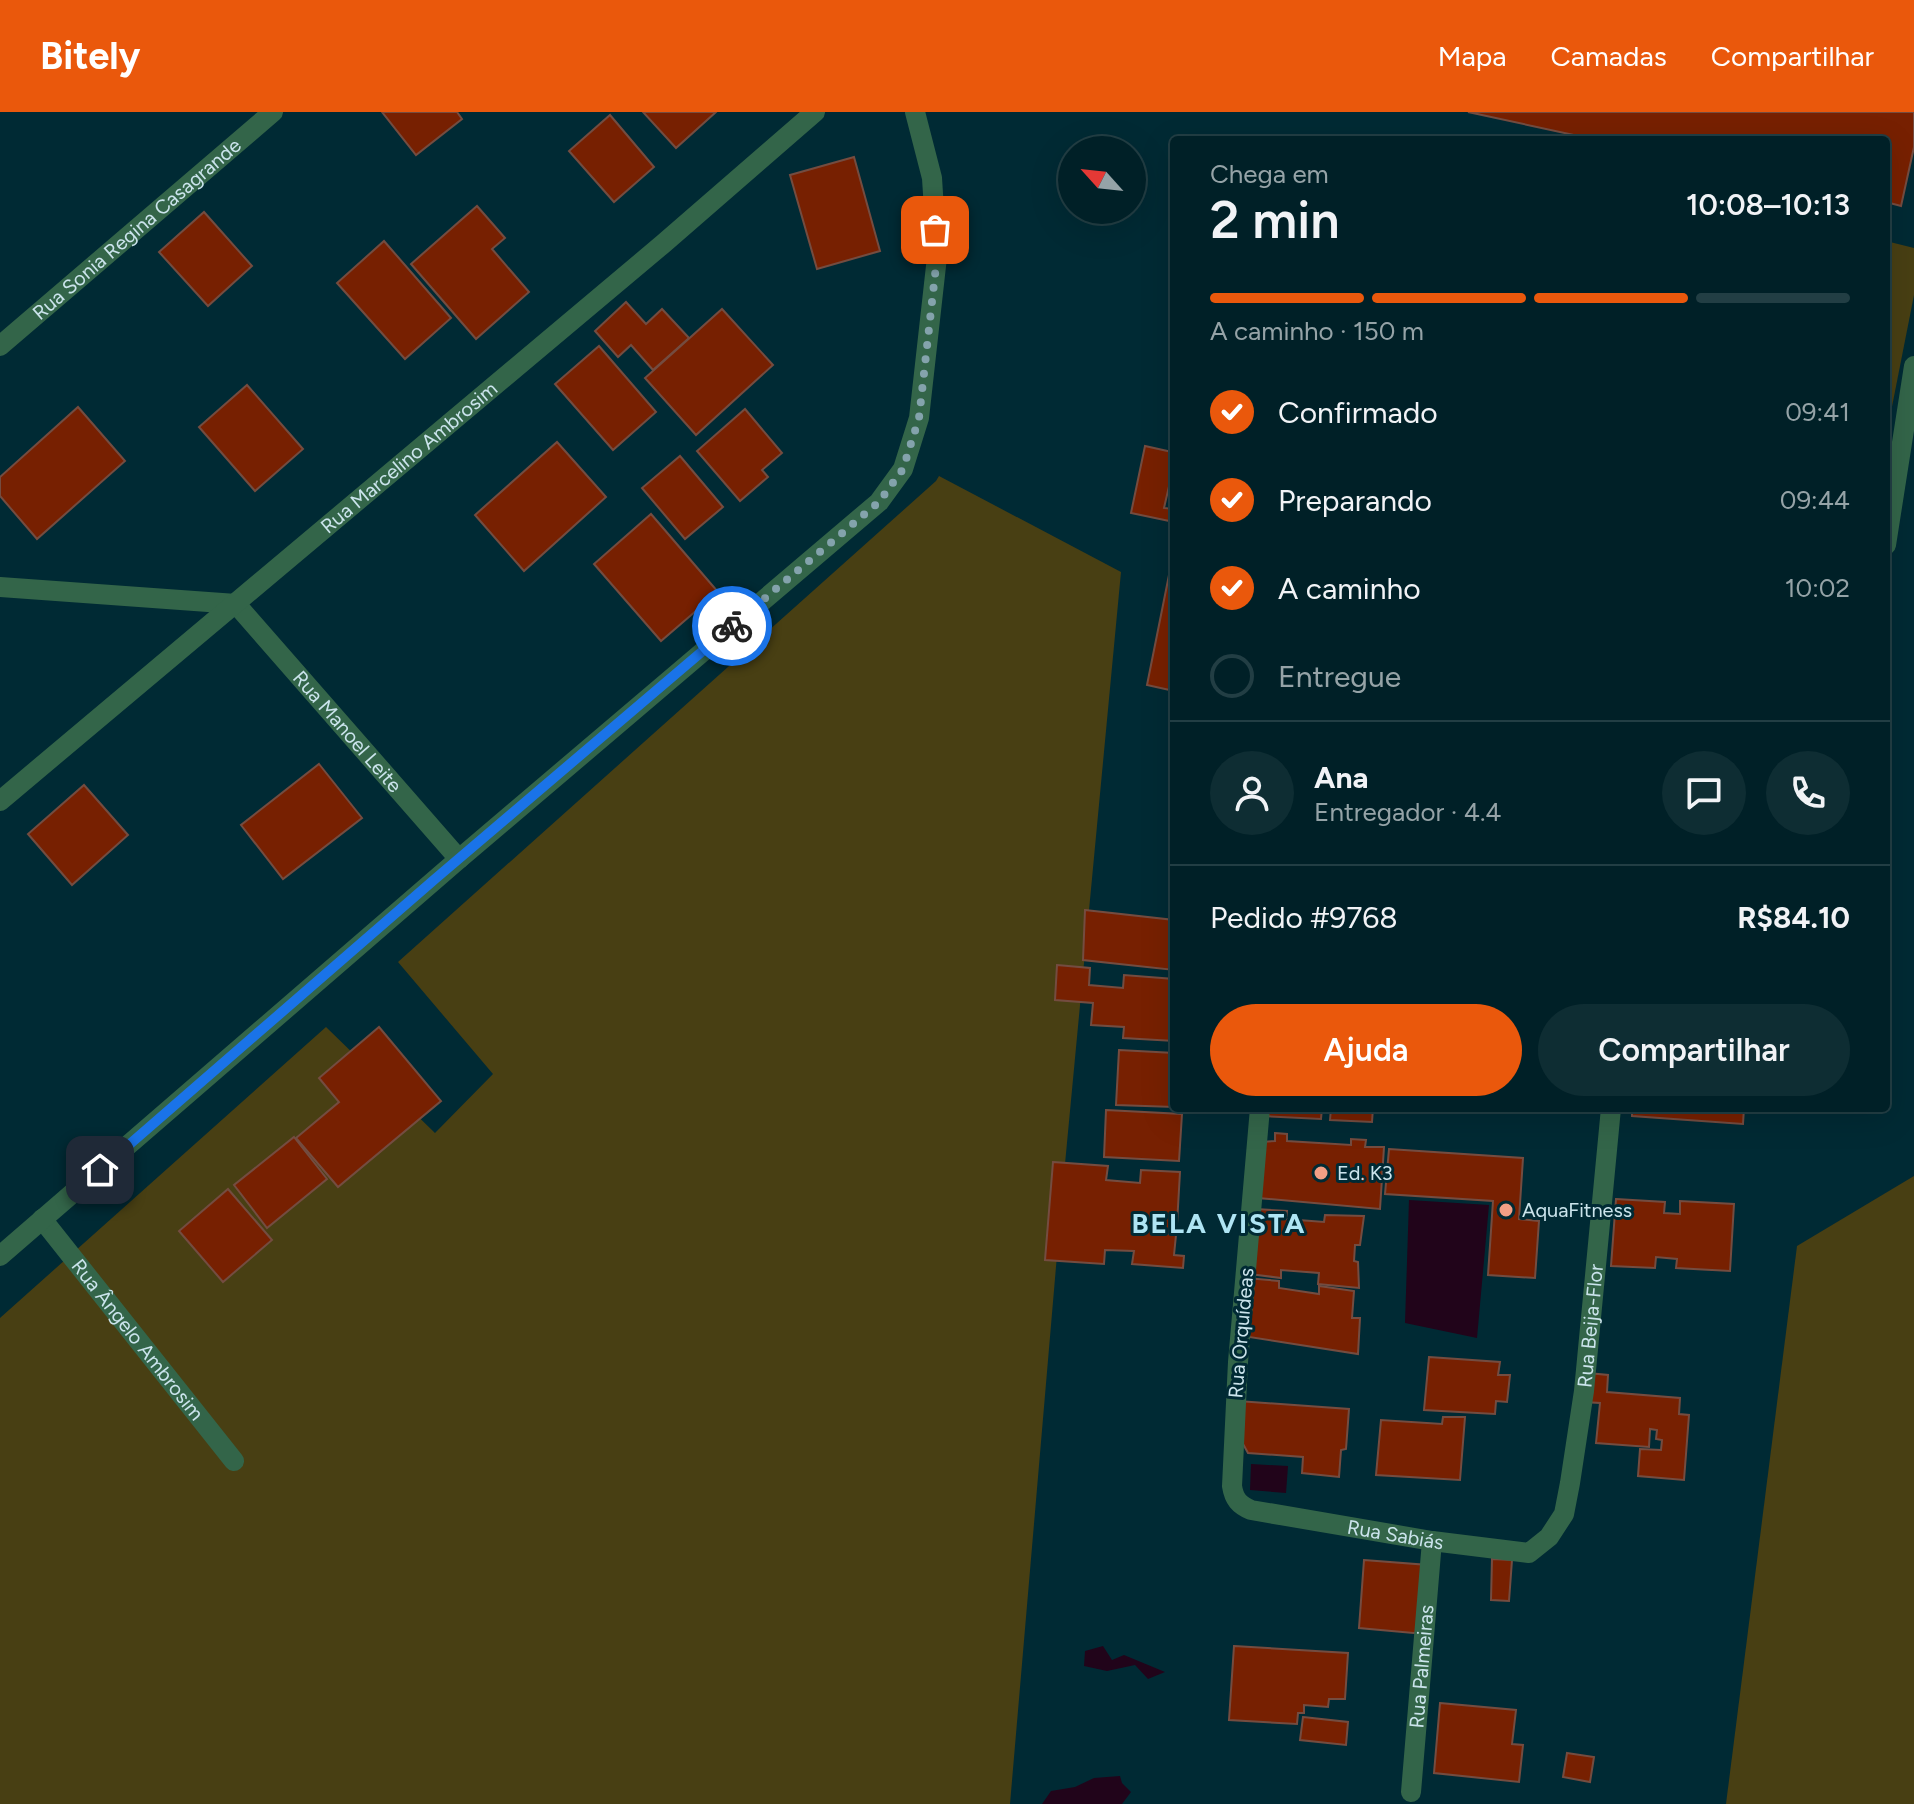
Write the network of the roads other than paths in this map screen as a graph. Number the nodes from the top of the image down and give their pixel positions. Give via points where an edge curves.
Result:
1 (273, 112) edge
2 (815, 112) edge
3 (915, 112) edge
4 (0, 346) edge
5 (1914, 369) edge
6 (1890, 520) edge
7 (0, 587) edge
8 (236, 604) junction
9 (0, 801) edge
10 (459, 859) junction
11 (1260, 1112) edge
12 (1611, 1112) edge
13 (42, 1219) junction
14 (0, 1256) edge
15 (234, 1461) dead end
16 (1237, 1501) joint
17 (1549, 1537) joint
18 (1432, 1541) junction
19 (1411, 1792) dead end

1 - 4 street, Rua Sonia Regina Casagrande
2 - 8 street, Rua Marcelino Ambrosim
3 - 10 street via 932,178 937,257 919,418 903,469 879,502
5 - 6 street
7 - 8 street
8 - 9 street, Rua Marcelino Ambrosim
8 - 10 street, Rua Manoel Leite
10 - 13 street
11 - 16 street, Rua Orquídeas via 1234,1414 1232,1486
12 - 17 street, Rua Beija-Flor via 1584,1391 1564,1514
13 - 14 street
13 - 15 street, Rua Ângelo Ambrosim
16 - 18 street, Rua Sabiás via 1251,1510
17 - 18 street, Rua Sabiás via 1529,1553
18 - 19 street, Rua Palmeiras

